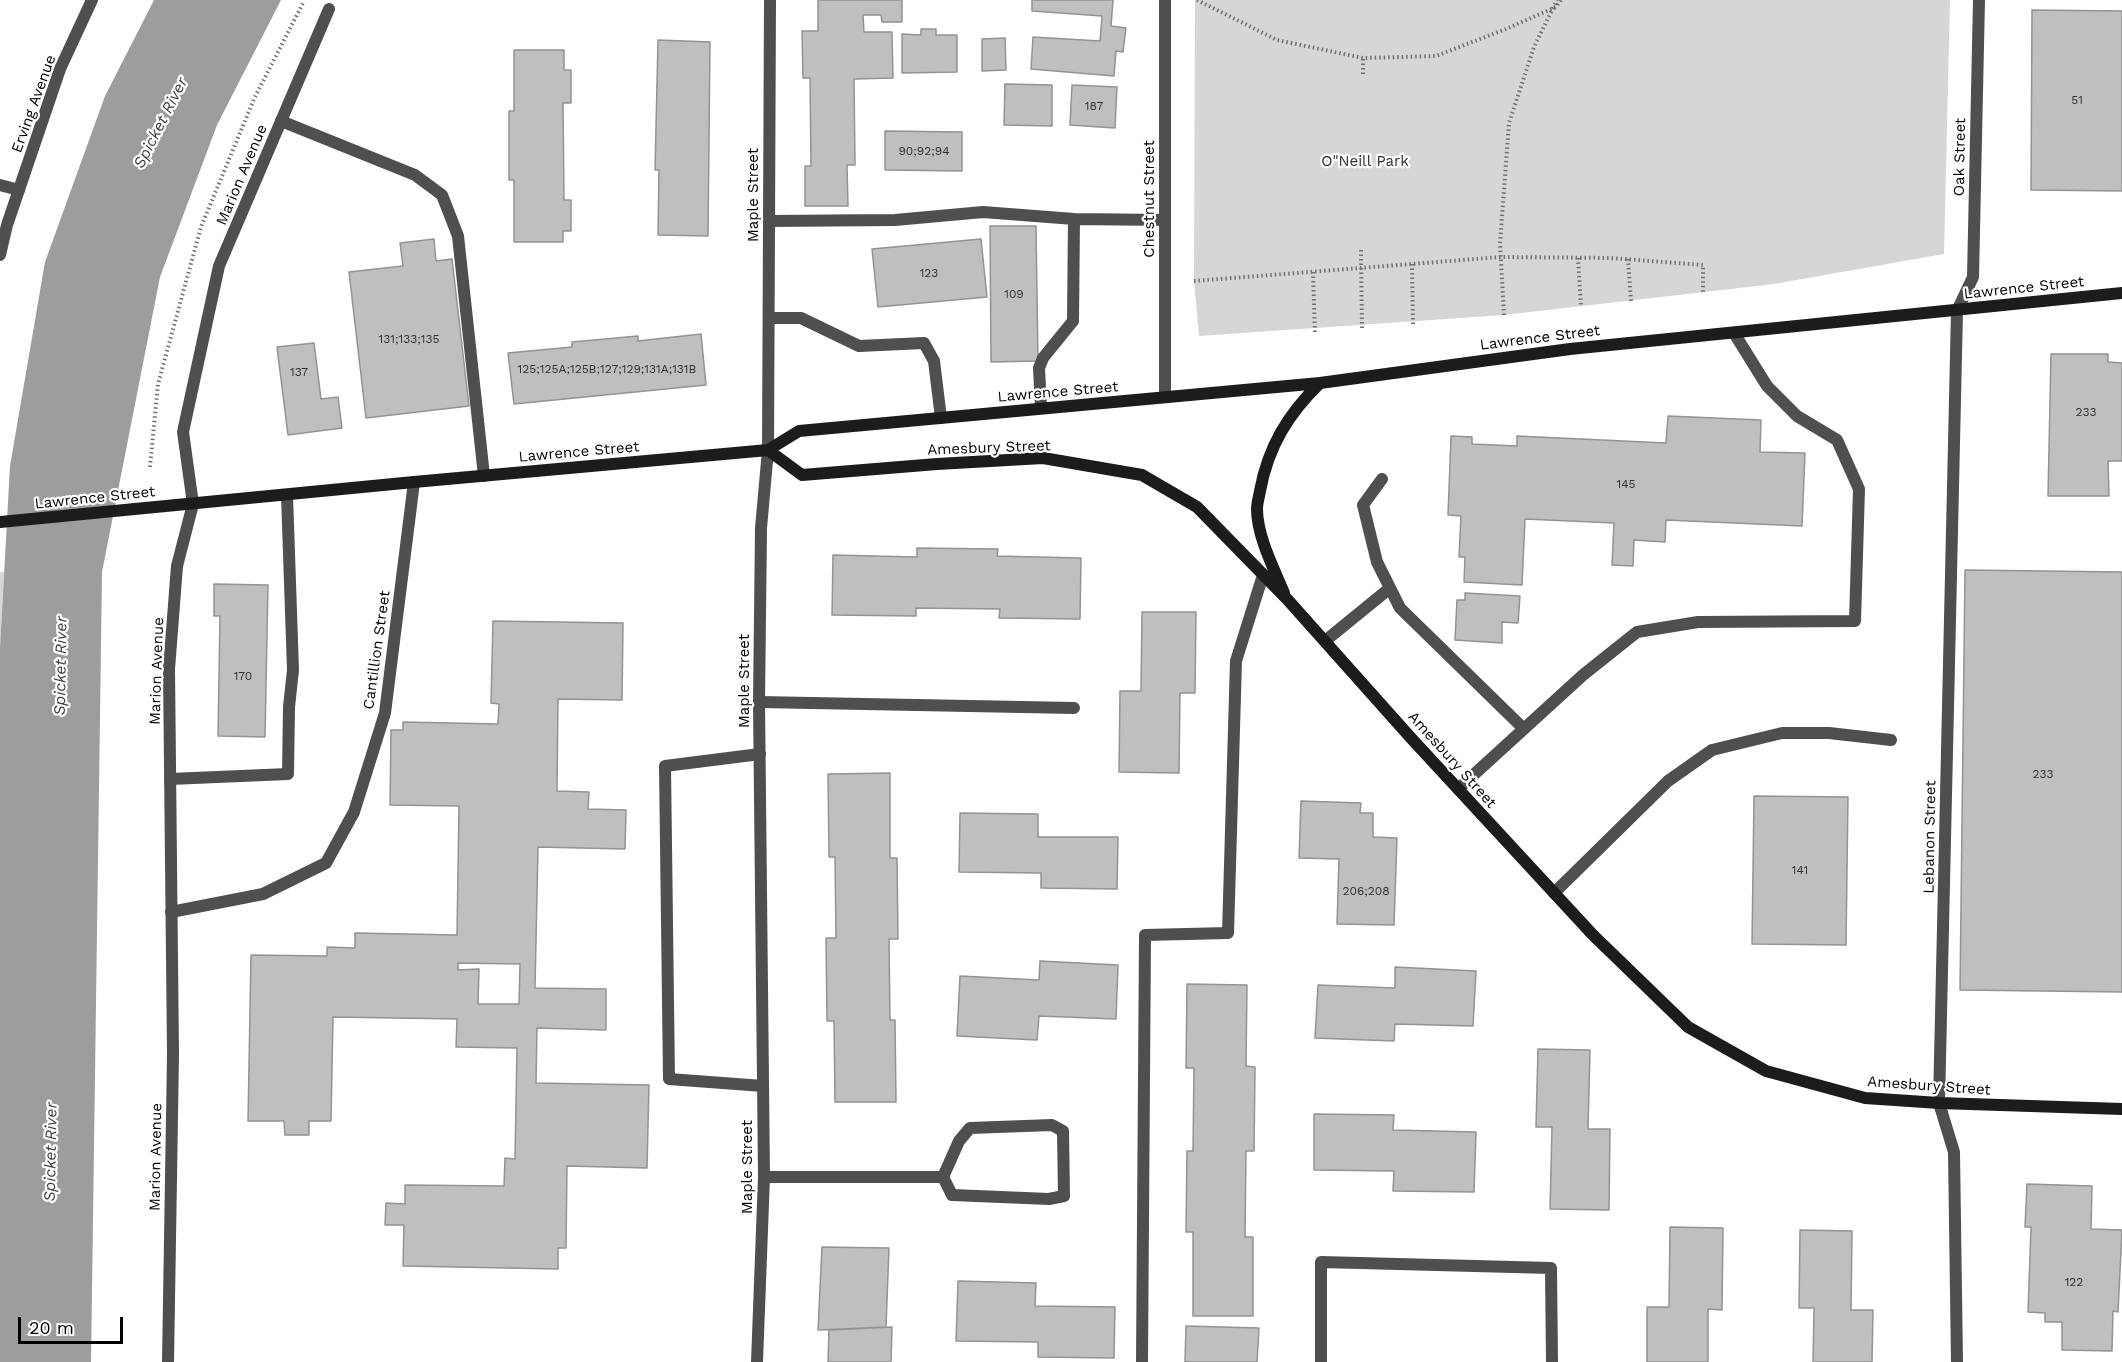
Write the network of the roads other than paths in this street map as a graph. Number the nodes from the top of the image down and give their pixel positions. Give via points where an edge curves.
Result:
1 (92, 0) edge
2 (770, 0) edge
3 (1165, 0) edge
4 (1978, 0) edge
5 (329, 9) dead end
6 (281, 121) junction
7 (0, 185) edge
8 (19, 190) junction
9 (1074, 219) junction
10 (1165, 220) junction
11 (769, 221) junction
12 (0, 255) edge
13 (2122, 293) edge
14 (1957, 311) junction
15 (769, 318) junction
16 (1734, 333) junction
17 (1320, 383) junction
18 (1165, 397) junction
19 (1041, 408) junction
20 (941, 418) junction
21 (768, 450) junction
22 (484, 476) junction
23 (1382, 480) dead end
24 (414, 482) junction
25 (287, 495) junction
26 (193, 504) junction
27 (0, 522) edge
28 (1263, 575) junction
29 (1390, 588) junction
30 (1287, 599) junction
31 (1325, 642) junction
32 (759, 702) junction
33 (1074, 708) dead end
34 (1524, 729) junction
35 (1891, 740) dead end
36 (760, 754) junction
37 (170, 779) junction
38 (1458, 789) junction
39 (1554, 893) junction
40 (171, 912) junction
41 (763, 1086) junction
42 (1939, 1103) junction
43 (2122, 1109) edge
44 (764, 1177) junction
45 (943, 1177) junction
46 (168, 1362) edge
47 (757, 1362) edge
48 (1143, 1362) edge
49 (1322, 1362) edge
50 (1551, 1362) edge
51 (1957, 1362) edge

1 - 8 street, Erving Avenue via 60,69
2 - 11 street, Maple Street
3 - 10 street, Chestnut Street
4 - 14 street, Oak Street via 1973,277
5 - 6 street, Marion Avenue
6 - 22 street via 415,175 442,195 458,236
6 - 26 street, Marion Avenue via 219,266 183,432
7 - 8 street
8 - 12 street, Erving Avenue
9 - 10 street
9 - 11 street via 982,212 895,220
9 - 19 street via 1073,321 1043,358
10 - 18 street, Chestnut Street
11 - 15 street, Maple Street
13 - 14 main road, Lawrence Street
14 - 16 main road, Lawrence Street
14 - 42 street, Lebanon Street
15 - 20 street via 801,318 859,346 924,343 933,361
15 - 21 street, Maple Street
16 - 17 main road, Lawrence Street via 1570,349
16 - 34 street via 1767,386 1797,416 1837,440 1859,489 1856,621 1698,622 1637,632
17 - 18 main road, Lawrence Street
17 - 30 main road via 1298,405 1280,432 1264,470 1257,509 1265,549
18 - 19 main road, Lawrence Street
19 - 20 main road, Lawrence Street
20 - 21 main road, Lawrence Street via 799,431
21 - 22 main road, Lawrence Street
21 - 28 main road, Amesbury Street via 802,475 1043,458 1142,475 1197,507
21 - 32 street, Maple Street via 761,528
22 - 24 main road, Lawrence Street
23 - 29 street via 1363,505 1377,562
24 - 25 main road, Lawrence Street
24 - 40 street, Cantillion Street via 385,713 354,812 326,863 263,894
25 - 26 main road, Lawrence Street
25 - 37 street via 293,659 288,774
26 - 27 main road, Lawrence Street
26 - 37 street, Marion Avenue via 177,566 169,669
28 - 30 main road, Amesbury Street
28 - 48 street via 1236,661 1228,933 1145,935
29 - 31 street
29 - 34 street via 1400,608
30 - 31 main road, Amesbury Street
31 - 38 main road, Amesbury Street
32 - 33 street
32 - 36 street, Maple Street
34 - 38 street
35 - 39 street via 1830,733 1782,733 1712,750 1668,781
36 - 41 street, Maple Street
36 - 41 street via 664,766 669,1079
37 - 40 street, Marion Avenue
38 - 39 main road, Amesbury Street
39 - 42 main road, Amesbury Street via 1688,1027 1766,1071 1865,1098
40 - 46 street, Marion Avenue
41 - 44 street, Maple Street
42 - 43 main road, Amesbury Street
42 - 51 street, Lebanon Street via 1954,1152
44 - 45 street
44 - 47 street, Maple Street
45 - 45 street via 952,1195 1049,1199 1064,1196 1063,1131 1052,1125 970,1128 958,1141
49 - 50 street via 1321,1262 1551,1268

